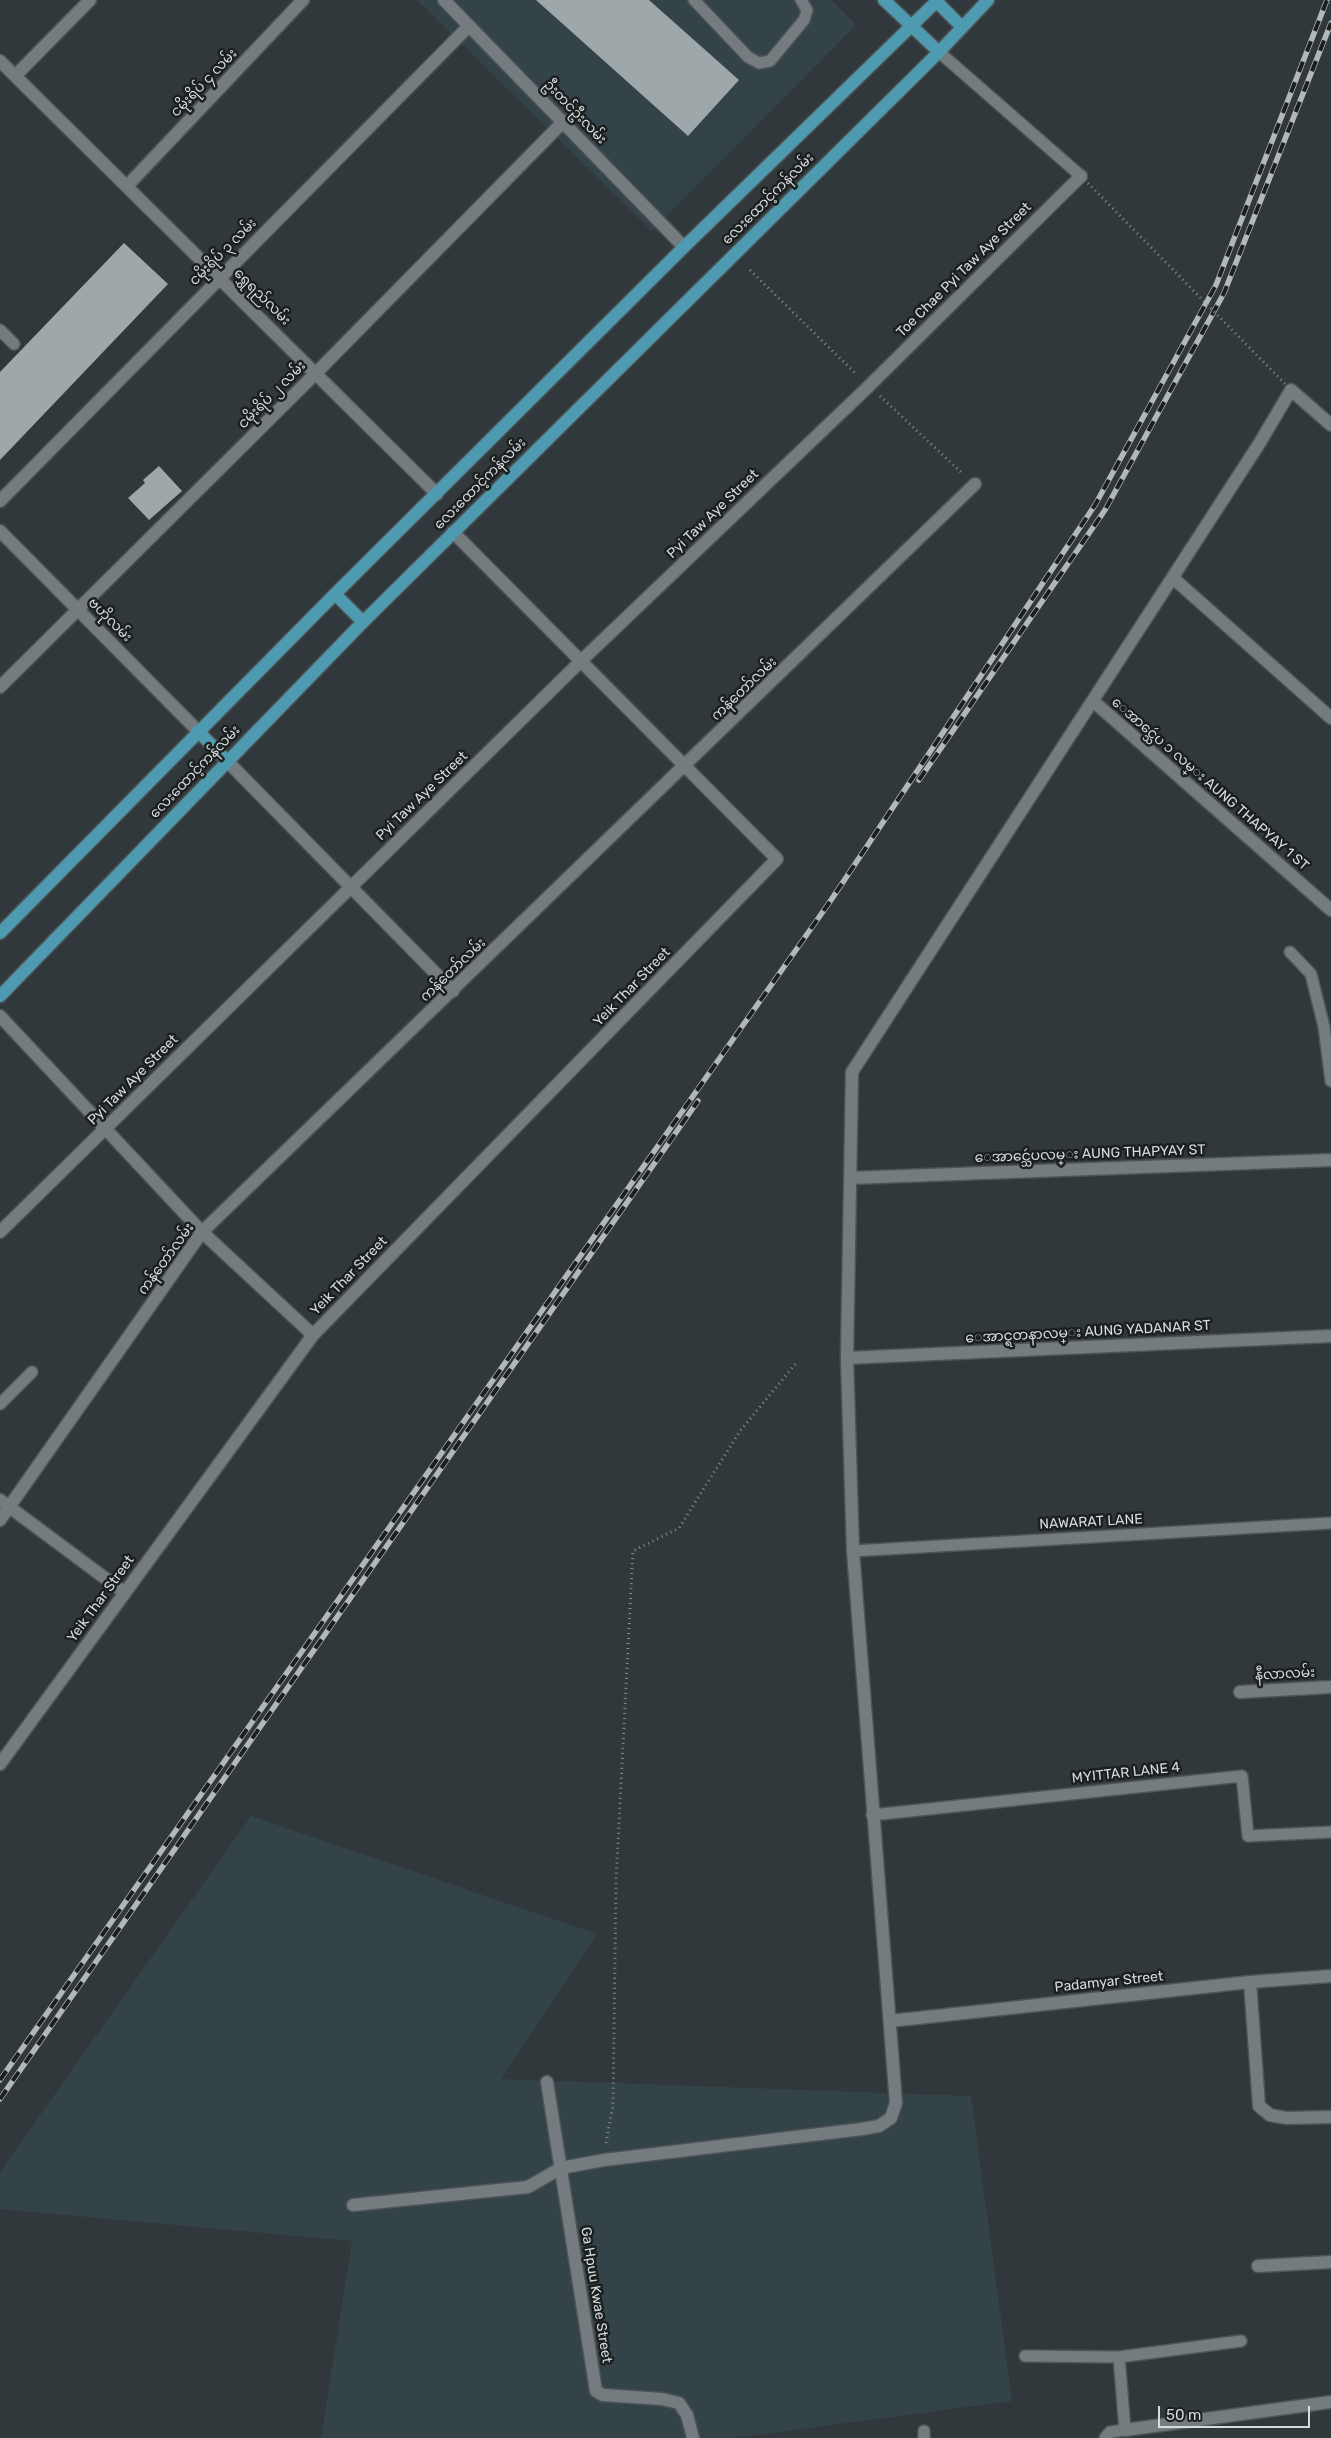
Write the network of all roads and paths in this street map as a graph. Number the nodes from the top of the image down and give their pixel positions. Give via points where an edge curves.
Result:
1 (90, 0) edge
2 (303, 0) edge
3 (444, 0) edge
4 (694, 0) edge
5 (801, 0) edge
6 (884, 0) edge
7 (988, 0) edge
8 (936, 1) edge
9 (469, 26) junction
10 (962, 27) junction
11 (911, 28) junction
12 (939, 52) junction
13 (0, 61) edge
14 (15, 76) junction
15 (564, 121) junction
16 (1081, 176) junction
17 (127, 186) junction
18 (684, 247) junction
19 (750, 270) dead end
20 (219, 276) junction
21 (0, 330) edge
22 (14, 344) dead end
23 (317, 372) junction
24 (869, 386) junction
25 (1291, 390) junction
26 (1331, 424) edge
27 (975, 484) joint
28 (437, 494) junction
29 (0, 501) edge
30 (0, 531) edge
31 (452, 532) junction
32 (1173, 578) junction
33 (335, 594) junction
34 (78, 608) junction
35 (363, 622) junction
36 (582, 660) junction
37 (0, 687) edge
38 (1093, 701) junction
39 (1331, 718) edge
40 (198, 731) junction
41 (227, 761) junction
42 (686, 766) junction
43 (352, 886) junction
44 (1331, 910) edge
45 (0, 933) edge
46 (1290, 952) dead end
47 (453, 991) junction
48 (0, 996) edge
49 (0, 1016) edge
50 (1331, 1081) edge
51 (105, 1128) junction
52 (1331, 1160) edge
53 (850, 1178) junction
54 (0, 1232) edge
55 (202, 1232) junction
56 (313, 1335) junction
57 (1331, 1336) edge
58 (846, 1358) junction
59 (797, 1362) dead end
60 (32, 1372) dead end
61 (0, 1404) edge
62 (5, 1503) edge
63 (0, 1520) edge
64 (1331, 1523) edge
65 (853, 1551) junction
66 (125, 1593) junction
67 (1331, 1687) edge
68 (1240, 1692) dead end
69 (0, 1764) edge
70 (872, 1815) junction
71 (1331, 1832) edge
72 (1331, 1976) edge
73 (1250, 1982) junction
74 (890, 2021) junction
75 (547, 2082) dead end
76 (1331, 2117) edge
77 (604, 2160) junction
78 (561, 2168) junction
79 (353, 2206) dead end
80 (1331, 2262) edge
81 (1258, 2266) dead end
82 (1241, 2340) dead end
83 (1025, 2356) dead end
84 (1119, 2357) junction
85 (1331, 2402) edge
86 (1124, 2430) junction
87 (693, 2438) edge
88 (1105, 2438) edge

1 - 14 street
2 - 17 street, ငမိုးရိပ် ၄ လမ်း
3 - 9 street, ဦးတင်ဦးလမ်း
4 - 5 lane via 748,57 759,63 770,61 804,20 807,10
6 - 11 main road
7 - 10 main road, လေးထောင့်ကန်လမ်း
8 - 10 main road
8 - 11 main road, လေးထောင့်ကန်လမ်း
9 - 15 street, ဦးတင်ဦးလမ်း
9 - 20 street, ငမိုးရိပ် ၃ လမ်း
10 - 12 main road, လေးထောင့်ကန်လမ်း
11 - 12 main road
11 - 18 main road, လေးထောင့်ကန်လမ်း
12 - 16 lane
12 - 31 main road, လေးထောင့်ကန်လမ်း
13 - 14 street, ရွှေရည်လမ်း
14 - 17 street, ရွှေရည်လမ်း
15 - 18 street, ဦးတင်ဦးလမ်း
15 - 23 street, ငမိုးရိပ် ၂ လမ်း
16 - 24 street, Toe Chae Pyi Taw Aye Street
16 - 25 path, bridge
17 - 20 street, ရွှေရည်လမ်း
18 - 28 main road, လေးထောင့်ကန်လမ်း
19 - 24 path
20 - 23 street, ရွှေရည်လမ်း
20 - 29 street, ငမိုးရိပ် ၃ လမ်း
21 - 22 lane
23 - 28 street, ရွှေရည်လမ်း
23 - 34 street, ငမိုးရိပ် ၂ လမ်း
24 - 27 path
24 - 36 street, Pyi Taw Aye Street
25 - 26 street
25 - 32 street
27 - 42 street, ကန်တော်လမ်း
28 - 33 main road, လေးထောင့်ကန်လမ်း
30 - 34 street, ဗဟိုလမ်း
31 - 35 main road, လေးထောင့်ကန်လမ်း
31 - 36 street
32 - 38 street
32 - 39 street
33 - 35 main road
33 - 40 main road, လေးထောင့်ကန်လမ်း
34 - 37 street, ငမိုးရိပ် ၂ လမ်း
34 - 40 street, ဗဟိုလမ်း
35 - 41 main road, လေးထောင့်ကန်လမ်း
36 - 42 street
36 - 43 street, Pyi Taw Aye Street
38 - 44 street, ေအာင္သေဴပ ၁ လမ္း AUNG THAPYAY 1 ST
38 - 53 street via 852,1072
40 - 41 main road
40 - 45 main road, လေးထောင့်ကန်လမ်း
41 - 43 street
41 - 48 main road, လေးထောင့်ကန်လမ်း
42 - 47 street, ကန်တော်လမ်း
42 - 56 street, Yeik Thar Street via 777,859
43 - 47 street
43 - 51 street, Pyi Taw Aye Street
46 - 50 lane via 1311,974 1324,1027
47 - 55 street, ကန်တော်လမ်း
49 - 51 street
51 - 54 street, Pyi Taw Aye Street
51 - 55 street
52 - 53 street, ေအာင္သေဴပလမ္း AUNG THAPYAY ST
53 - 58 street
55 - 56 street
55 - 62 street, ကန်တော်လမ်း
56 - 66 street, Yeik Thar Street
57 - 58 street, ေအာင္ရတနာလမ္း AUNG YADANAR ST
58 - 65 street
59 - 77 path via 740,1430 679,1528 633,1551 616,1881 613,2105
60 - 61 lane
62 - 63 street, ကန်တော်လမ်း
62 - 66 street
64 - 65 lane, NAWARAT LANE
65 - 70 street
66 - 69 street, Yeik Thar Street
67 - 68 street, နီလာလမ်း
70 - 71 lane, MYITTAR LANE 4 via 1242,1776 1248,1836
70 - 74 street
72 - 73 street, Padamyar Street
73 - 74 street, Padamyar Street
73 - 76 street via 1259,2106 1270,2115 1286,2118
74 - 77 street via 896,2103 891,2118 879,2126
75 - 78 street, Ga Hpuu Kwae Street
77 - 78 street
78 - 79 street via 528,2187
78 - 87 street, Ga Hpuu Kwae Street via 596,2391 603,2395 679,2404 687,2415
80 - 81 street
82 - 84 lane
83 - 84 lane
84 - 86 lane
85 - 86 street
86 - 88 lane via 1110,2432

